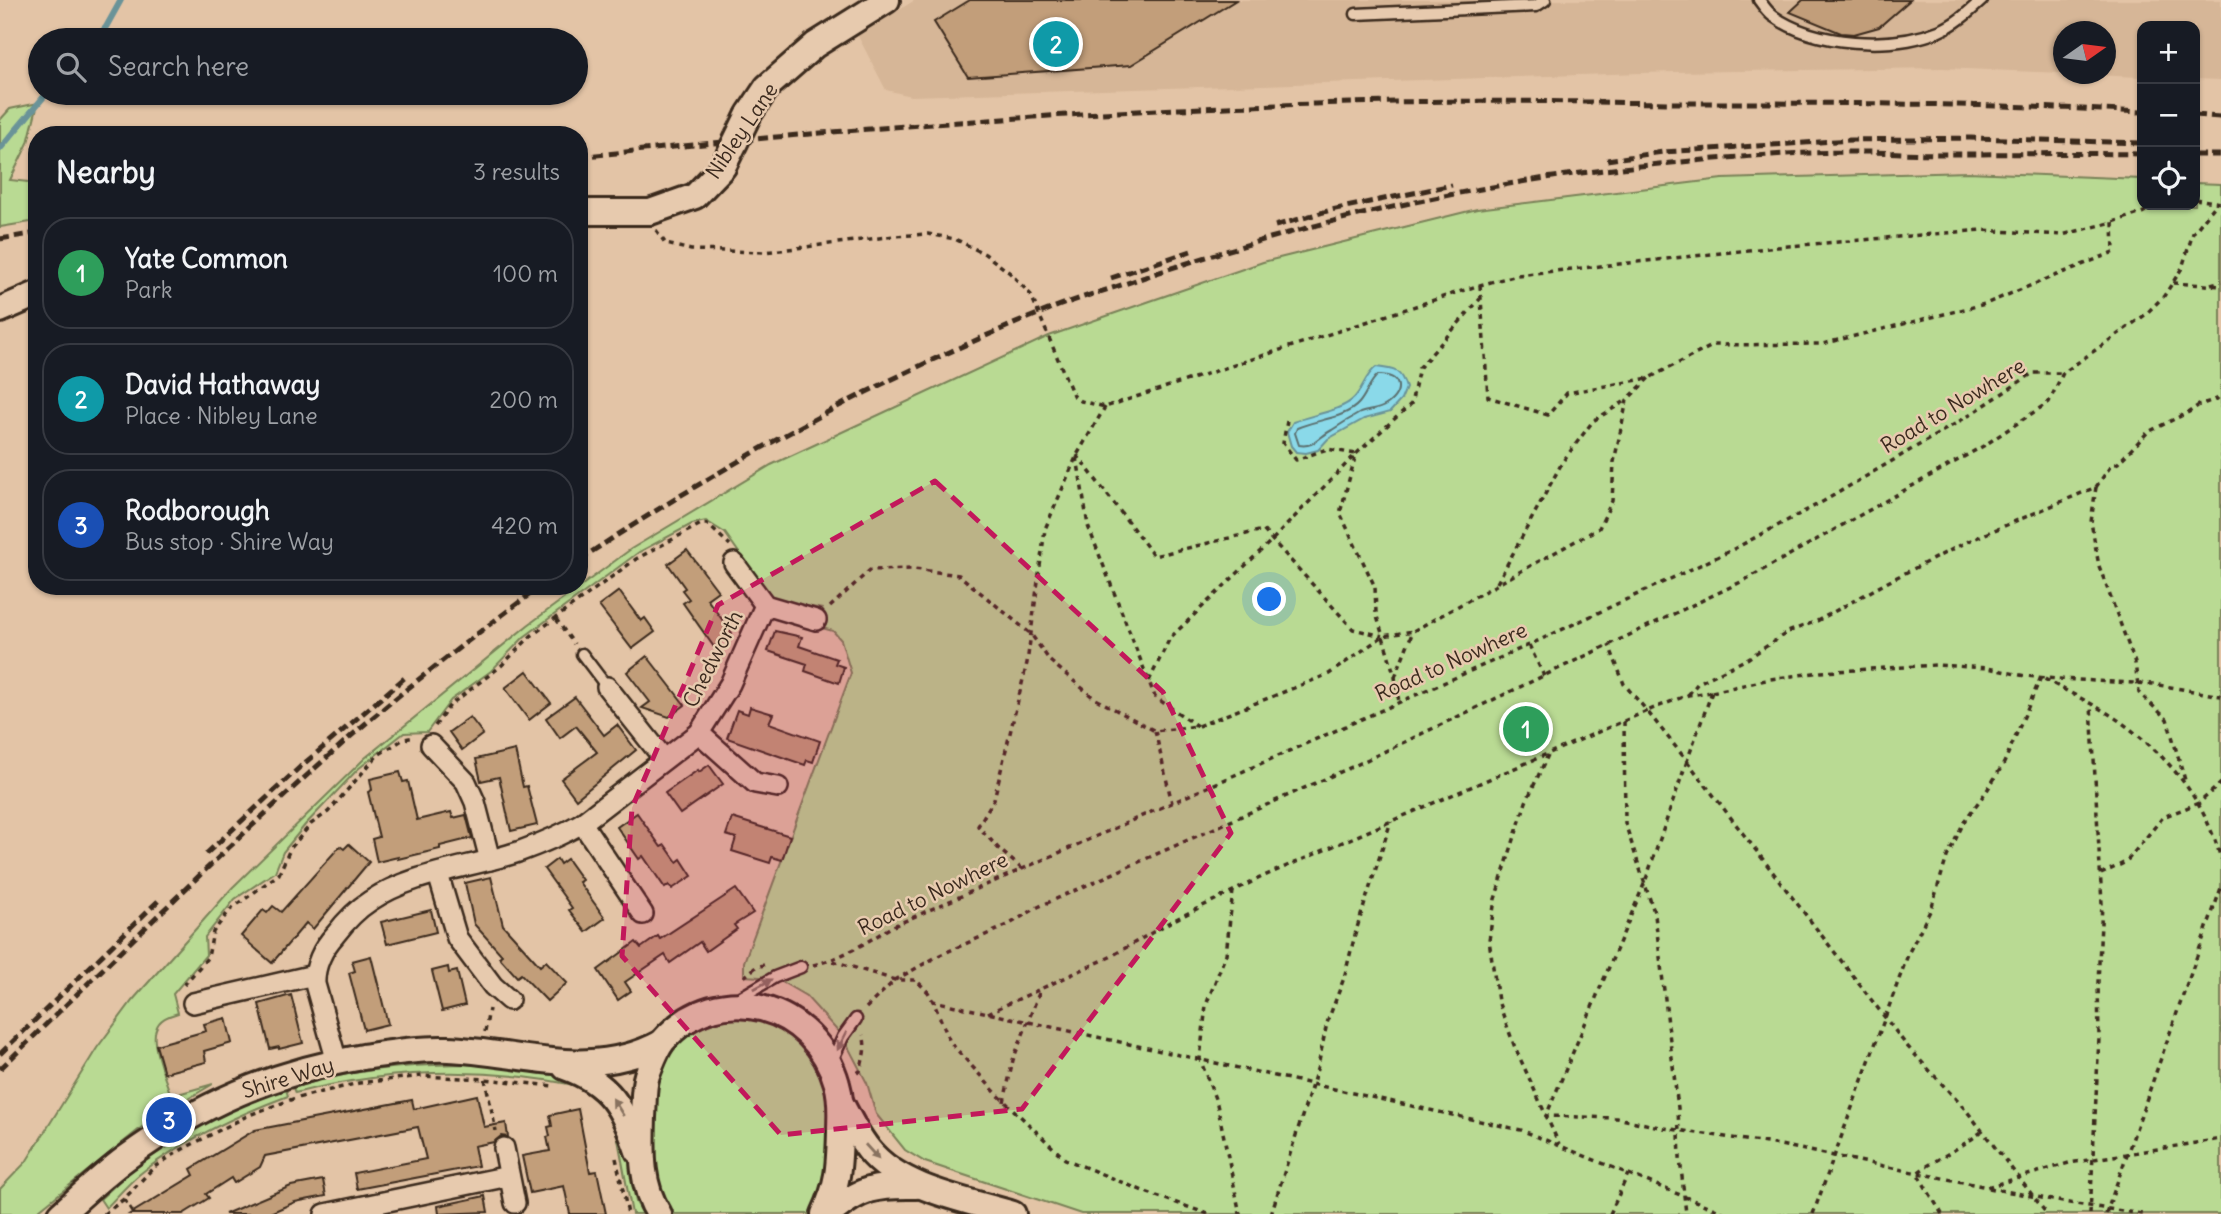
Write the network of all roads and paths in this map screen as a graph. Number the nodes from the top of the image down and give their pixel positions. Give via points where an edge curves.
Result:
1 (887, 0) edge
2 (1545, 0) edge
3 (1759, 0) edge
4 (1982, 0) edge
5 (1356, 14) dead end
6 (2200, 200) edge
7 (2219, 203) edge
8 (2146, 210) edge
9 (588, 212) edge
10 (650, 212) junction
11 (2113, 222) junction
12 (2221, 281) edge
13 (2173, 283) junction
14 (2209, 284) junction
15 (1480, 285) junction
16 (2221, 286) edge
17 (28, 298) edge
18 (1480, 299) junction
19 (0, 310) edge
20 (2063, 373) junction
21 (1649, 378) junction
22 (2221, 395) edge
23 (1627, 400) junction
24 (1105, 407) junction
25 (1287, 421) dead end
26 (1356, 454) junction
27 (1077, 455) junction
28 (2096, 487) junction
29 (1272, 540) junction
30 (734, 563) joint
31 (1496, 584) junction
32 (588, 594) edge
33 (587, 595) edge
34 (765, 605) junction
35 (556, 618) junction
36 (816, 620) joint
37 (1413, 631) junction
38 (1031, 634) junction
39 (1383, 636) junction
40 (1529, 645) junction
41 (1609, 645) junction
42 (582, 654) joint
43 (1544, 676) junction
44 (1395, 677) junction
45 (2041, 677) junction
46 (1149, 681) junction
47 (2138, 683) junction
48 (607, 687) joint
49 (1712, 692) junction
50 (1688, 695) junction
51 (2221, 696) edge
52 (1399, 702) junction
53 (2091, 705) junction
54 (1647, 711) junction
55 (1624, 721) junction
56 (1198, 726) junction
57 (1155, 732) junction
58 (699, 733) junction
59 (426, 739) junction
60 (1549, 753) junction
61 (664, 759) junction
62 (1688, 761) junction
63 (2186, 782) junction
64 (2221, 783) edge
65 (778, 787) dead end
66 (1172, 803) junction
67 (2199, 803) junction
68 (1391, 821) junction
69 (582, 823) junction
70 (2221, 859) edge
71 (490, 860) junction
72 (1022, 869) junction
73 (438, 874) junction
74 (2101, 874) junction
75 (1645, 882) junction
76 (2221, 888) edge
77 (1233, 891) junction
78 (643, 914) dead end
79 (831, 960) junction
80 (801, 967) joint
81 (314, 975) junction
82 (895, 980) junction
83 (493, 986) junction
84 (1041, 988) junction
85 (509, 1000) dead end
86 (933, 1001) junction
87 (193, 1003) joint
88 (726, 1005) junction
89 (987, 1014) junction
90 (1885, 1018) junction
91 (856, 1019) junction
92 (1028, 1023) junction
93 (661, 1043) junction
94 (482, 1051) junction
95 (1200, 1059) junction
96 (337, 1062) junction
97 (551, 1062) junction
98 (485, 1079) junction
99 (1312, 1083) junction
100 (836, 1084) junction
101 (559, 1087) dead end
102 (1004, 1102) junction
103 (1546, 1116) junction
104 (1679, 1130) junction
105 (1982, 1132) junction
106 (2221, 1139) edge
107 (1560, 1145) junction
108 (504, 1148) joint
109 (2128, 1155) junction
110 (1833, 1156) junction
111 (616, 1159) dead end
112 (2093, 1160) junction
113 (644, 1170) junction
114 (1628, 1173) junction
115 (1917, 1173) junction
116 (509, 1176) junction
117 (2018, 1178) junction
118 (920, 1186) junction
119 (1987, 1187) junction
120 (1684, 1196) junction
121 (2033, 1196) junction
122 (124, 1199) junction
123 (515, 1203) dead end
124 (2090, 1206) junction
125 (371, 1209) edge
126 (2107, 1211) edge
127 (61, 1214) edge
128 (104, 1214) edge
129 (134, 1214) edge
130 (325, 1214) edge
131 (628, 1214) edge
132 (659, 1214) edge
133 (827, 1214) edge
134 (1013, 1214) edge
135 (1208, 1214) edge
136 (1240, 1214) edge
137 (1271, 1214) edge
138 (1611, 1214) edge
139 (1686, 1214) edge
140 (1727, 1214) edge
141 (1813, 1214) edge
142 (1942, 1214) edge
143 (2047, 1214) edge
144 (2090, 1214) edge
145 (2142, 1214) edge

1 - 10 street, Nibley Lane, bridge via 815,45 767,87 723,167 695,196
2 - 5 lane via 1536,6
3 - 4 lane via 1789,26 1842,42 1896,42 1937,32
6 - 7 path
7 - 13 path via 2193,233
8 - 11 path
9 - 10 street, Nibley Lane
10 - 24 path via 666,244 691,250 764,252 928,234 955,239 985,254 1031,295 1073,394
11 - 15 path via 2062,235 1982,230 1777,247 1517,275
11 - 21 path via 2114,252 1986,304 1822,344 1714,345
12 - 14 path
13 - 14 path
13 - 20 path via 2145,315
14 - 16 path
15 - 18 path
15 - 24 path
17 - 19 street
18 - 21 path via 1488,397 1548,415 1567,393
18 - 26 path via 1419,368 1411,404
20 - 40 path, Road to Nowhere via 2033,373 1824,501 1730,551
20 - 41 path, Road to Nowhere via 2049,402 1985,445 1743,581
21 - 23 path
22 - 28 path via 2148,432 2110,467
23 - 31 path via 1593,421 1563,461
23 - 31 path via 1614,462 1612,501 1599,527
24 - 27 path
25 - 26 path via 1283,443 1296,460 1326,449
26 - 29 path
26 - 39 path via 1340,513 1376,587 1376,613
27 - 29 path via 1154,556 1264,530
27 - 38 path via 1045,529
27 - 46 path via 1088,526
28 - 47 path via 2091,522 2099,566
28 - 50 path via 1960,545 1788,632 1698,683
29 - 39 path via 1353,629
29 - 46 path via 1170,638
30 - 32 path via 735,551 708,524 701,524 636,559
30 - 34 street, Chedworth
31 - 37 path
33 - 35 path
34 - 36 street, Chedworth
34 - 58 street, Chedworth via 730,684
35 - 42 path
35 - 59 path via 450,705
36 - 38 path via 870,570 914,569 959,575
37 - 39 path
37 - 44 path
38 - 57 path via 1050,661 1094,698
38 - 72 path via 994,799 978,825
39 - 44 path
39 - 56 path via 1329,674
40 - 43 path
40 - 52 path, Road to Nowhere
41 - 43 path, Road to Nowhere
41 - 54 path via 1624,684
42 - 48 lane
43 - 82 path, Road to Nowhere via 1038,907
44 - 52 path
45 - 47 path
45 - 49 path via 1936,665 1821,672
45 - 53 path
45 - 90 path via 2004,762 1965,820 1947,857 1931,909 1909,952
46 - 56 path via 1155,697
47 - 51 path
47 - 63 path via 2140,693 2167,719
48 - 61 street
49 - 50 path
49 - 62 path
50 - 54 path
52 - 66 path, Road to Nowhere
53 - 63 path via 2120,722
53 - 74 path
54 - 55 path
54 - 62 path
55 - 60 path
55 - 75 path via 1625,823
56 - 57 path
57 - 66 path
58 - 61 street, Chedworth
58 - 65 street, Chedworth via 755,783
59 - 71 street via 466,782
59 - 87 path via 404,739 378,755 328,812 310,824 290,849 279,874 230,910 213,932 208,957 179,991
60 - 68 path
60 - 103 path via 1526,802 1495,899 1489,940 1498,1001
61 - 69 street, Chedworth
62 - 75 path
62 - 90 path
63 - 67 path
64 - 67 path
66 - 72 path, Road to Nowhere
67 - 70 path
67 - 74 path via 2163,817 2126,862
68 - 77 path
68 - 99 path
69 - 71 street, Chedworth
69 - 78 street
71 - 73 street, Chedworth
72 - 79 path, Road to Nowhere via 891,927
73 - 81 street, Chedworth via 392,889 351,916 329,941
73 - 83 street via 457,938
74 - 112 path
75 - 103 path
75 - 104 path via 1656,926
76 - 109 path
77 - 84 path
77 - 95 path via 1226,954 1206,1005
79 - 80 path, Road to Nowhere
79 - 82 path
88 -> 80 lane
81 - 87 street
81 - 96 street
82 - 86 path via 916,980
82 - 91 path, Road to Nowhere
83 - 85 street
83 - 94 path
84 - 89 path
84 - 92 path
86 - 89 path
86 - 102 path via 950,1042
88 - 93 street via 701,1013
88 - 100 street via 760,1007 791,1019 817,1044
89 - 92 path
90 - 105 path
90 - 110 path
91 -> 100 lane via 842,1037
91 - 100 path via 865,1038 860,1071
92 - 95 path
92 - 102 path via 1013,1060
93 - 97 street, Shire Way via 619,1059
93 - 113 street via 646,1077
94 - 96 street, Shire Way via 390,1053
94 - 97 street, Shire Way
95 - 99 path
95 - 136 path via 1217,1104
96 - 127 street, Shire Way via 285,1074 241,1091 173,1127 124,1159
113 -> 97 street, Shire Way via 619,1105 584,1074
98 - 101 path
98 - 108 path via 499,1144
98 - 122 path via 422,1076 359,1083 293,1100 249,1115 183,1149 154,1167
99 - 107 path via 1521,1130
99 - 137 path
100 -> 118 street via 870,1152 890,1170
100 - 133 street via 839,1173
102 - 135 path via 1065,1159
103 - 104 path via 1617,1118
103 - 107 path
104 - 110 path
104 - 120 path
105 - 115 path
105 - 117 path
106 - 109 path
107 - 114 path
108 - 116 street
109 - 112 path
109 - 126 path
110 - 115 path
110 - 141 path
111 - 131 path
112 - 117 path
112 - 124 path
113 - 132 street
114 - 120 path
114 - 138 path
115 - 119 path
115 - 142 path
116 - 123 street
116 - 125 street
117 - 119 path
117 - 121 path
118 - 133 street via 889,1185 864,1191
118 - 134 street
119 - 121 path
120 - 139 path
120 - 140 path
121 - 124 path
121 - 143 path
122 - 128 path
122 - 129 path
124 - 126 path
124 - 144 path
125 - 130 street
126 - 145 path

